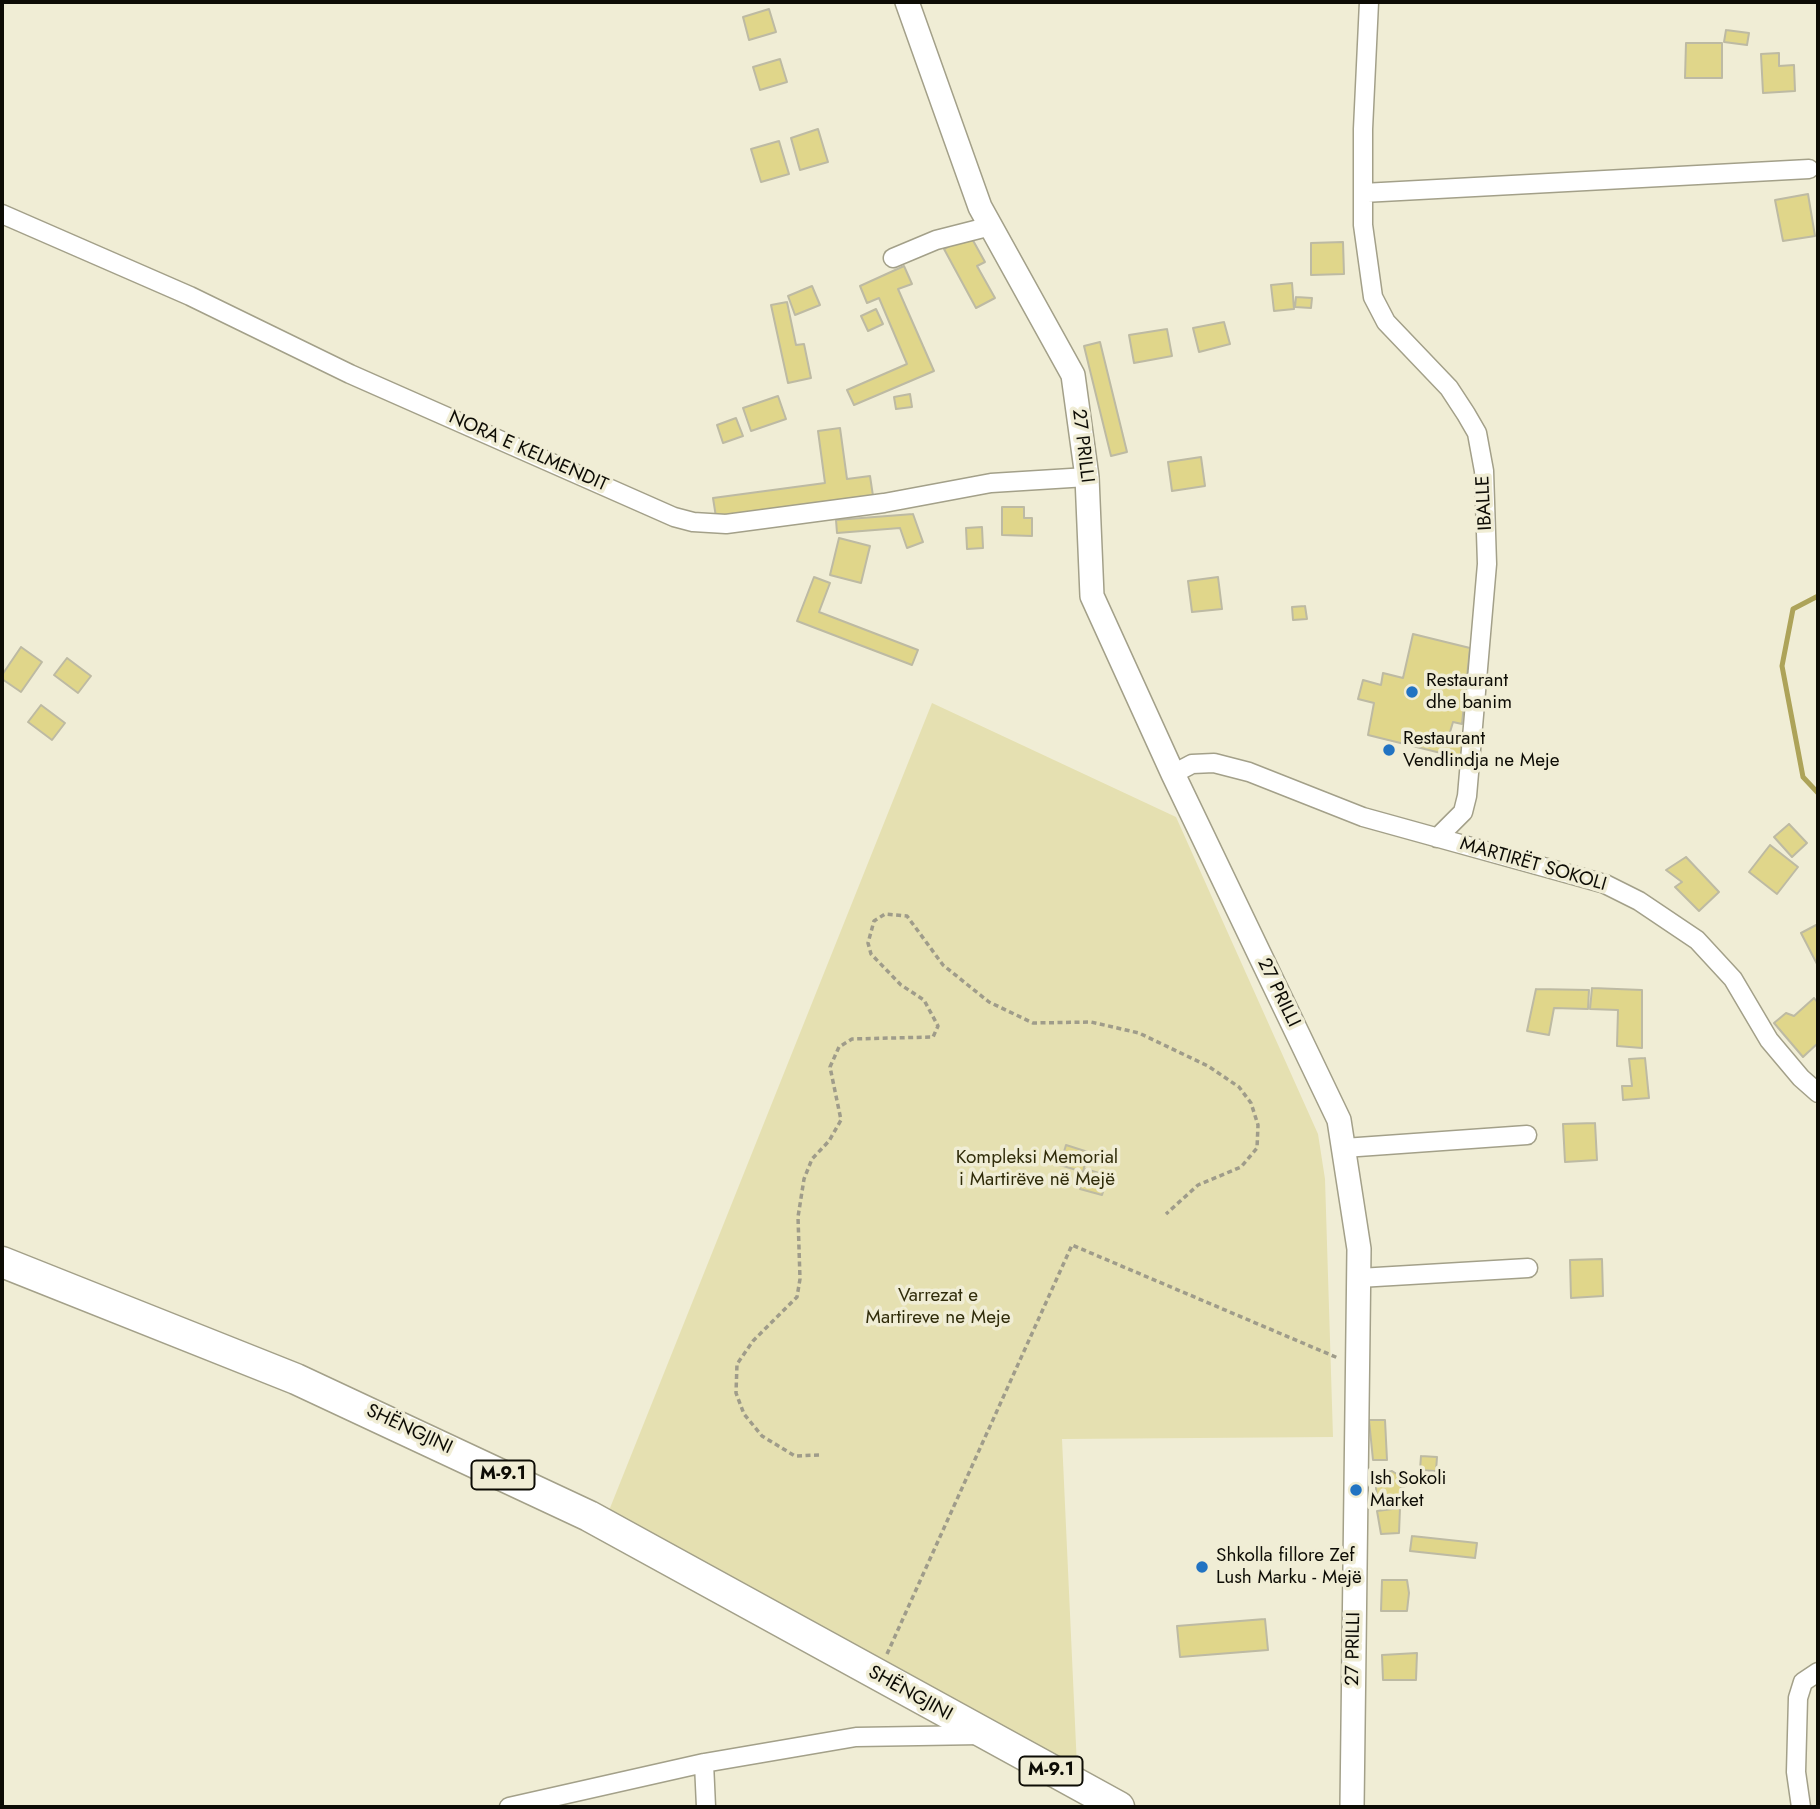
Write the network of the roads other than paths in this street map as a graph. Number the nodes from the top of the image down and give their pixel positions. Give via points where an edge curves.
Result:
1 (907, 2) edge
2 (1369, 2) edge
3 (1809, 169) dead end
4 (1363, 193) junction
5 (2, 214) edge
6 (991, 226) junction
7 (893, 258) dead end
8 (1087, 477) junction
9 (1173, 774) junction
10 (1437, 838) junction
11 (1818, 1093) edge
12 (1527, 1135) dead end
13 (1344, 1147) junction
14 (2, 1262) edge
15 (1528, 1268) dead end
16 (1359, 1278) junction
17 (1818, 1672) edge
18 (983, 1735) junction
19 (704, 1763) junction
20 (509, 1807) edge
21 (706, 1807) edge
22 (1119, 1807) edge
23 (1352, 1807) edge
24 (1801, 1807) edge

1 - 6 street, 27 PRILLI
2 - 4 street, IBALLE
3 - 4 street
4 - 10 street, IBALLE via 1368,271 1377,308 1460,405 1477,433 1484,471 1487,564 1467,796 1463,812
5 - 8 street, NORA E KELMENDIT via 191,296 350,373 693,522 726,524 991,483
6 - 7 street via 936,240
6 - 8 street, 27 PRILLI via 1073,375
8 - 9 street, 27 PRILLI via 1092,596
9 - 10 street, MARTIRËT SOKOLI via 1192,764 1214,762 1363,817
9 - 13 street, 27 PRILLI via 1339,1119
10 - 11 street, MARTIRËT SOKOLI via 1605,884 1666,919 1697,940 1733,979 1769,1040
12 - 13 street
13 - 16 street, 27 PRILLI via 1356,1213
14 - 18 main road, SHËNGJINI / M-9.1 via 257,1362 628,1536
15 - 16 street
16 - 23 street, 27 PRILLI
17 - 24 street via 1803,1682 1798,1698 1796,1772
18 - 19 street via 856,1737
18 - 22 main road, M-9.1
19 - 20 street
19 - 21 street

